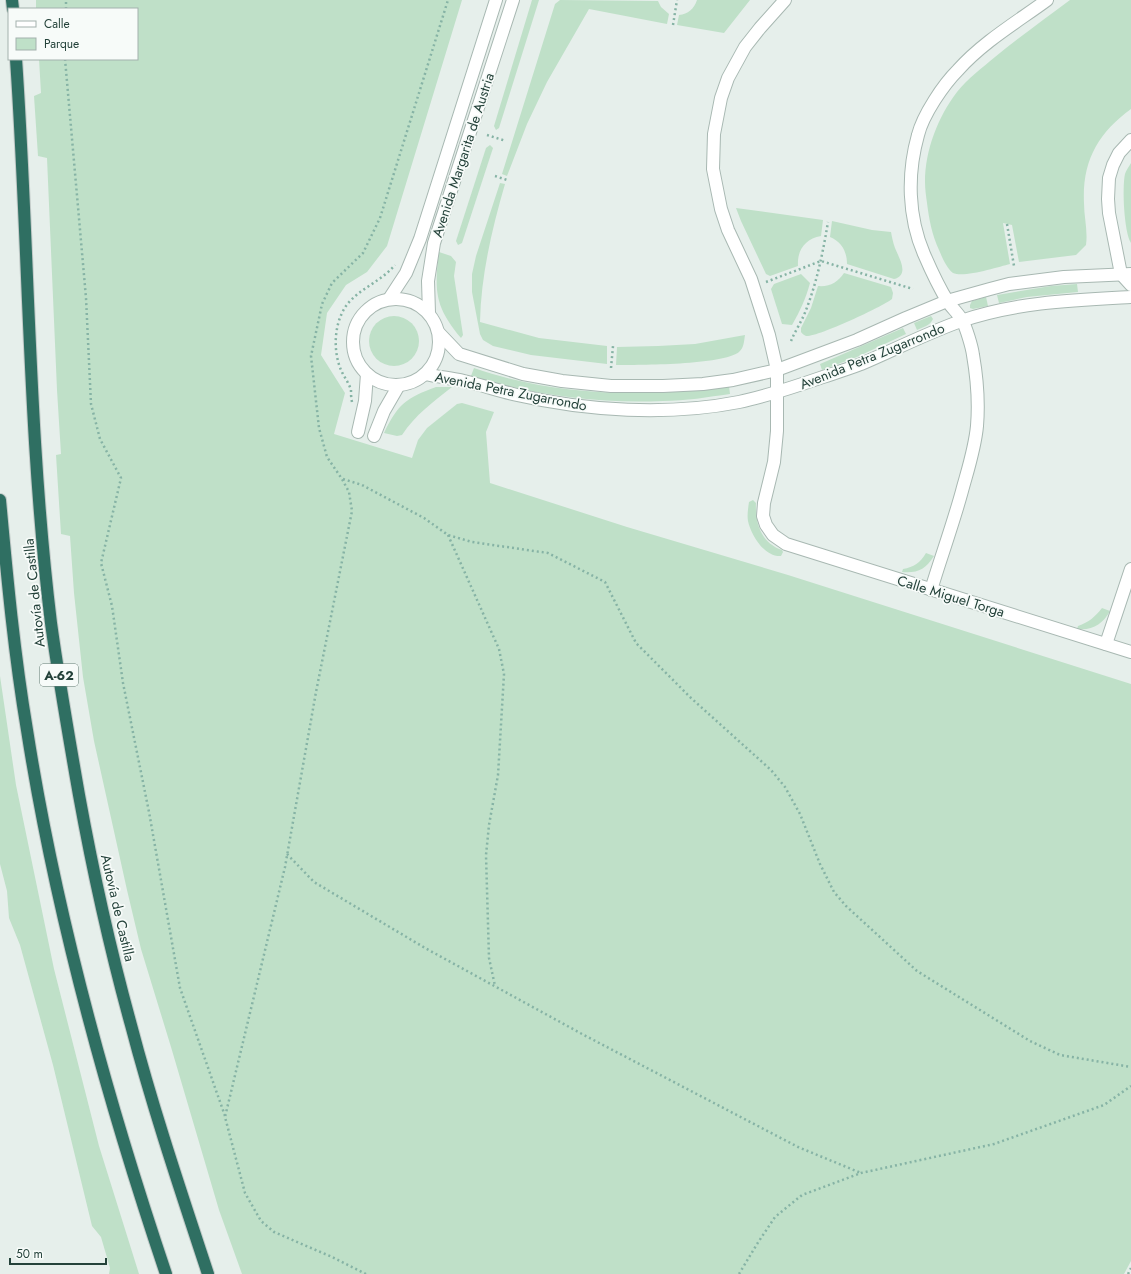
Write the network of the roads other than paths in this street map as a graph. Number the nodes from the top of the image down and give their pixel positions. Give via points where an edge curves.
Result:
1 (496, 0) edge
2 (513, 0) edge
3 (786, 0) edge
4 (1047, 0) edge
5 (16, 60) edge
6 (1131, 140) edge
7 (1126, 274) edge
8 (1131, 285) edge
9 (1131, 297) edge
10 (389, 299) junction
11 (947, 301) junction
12 (429, 313) junction
13 (962, 320) junction
14 (438, 333) junction
15 (777, 370) junction
16 (367, 374) junction
17 (424, 374) junction
18 (399, 385) junction
19 (777, 393) junction
20 (358, 432) dead end
21 (374, 436) dead end
22 (0, 500) edge
23 (1131, 570) edge
24 (931, 590) junction
25 (1106, 644) junction
26 (1131, 652) edge
27 (179, 1185) junction
28 (139, 1195) junction
29 (160, 1274) edge
30 (166, 1274) edge
31 (208, 1274) edge
32 (215, 1274) edge

1 - 10 street, Avenida Margarita de Austria via 420,239 406,273
2 - 12 street, Avenida Margarita de Austria via 434,243 428,281
3 - 15 street via 745,47 728,78 714,134 713,169 721,209 751,279 770,335
4 - 11 street via 989,43 958,70 944,85 918,134 911,176 914,224 923,253
5 - 27 highway, Autovía de Castilla / A-62 via 40,499 51,622 66,726 95,878 131,1026
6 - 7 street via 1119,153 1109,178 1109,213
7 - 8 street
7 - 11 street, Avenida Petra Zugarrondo via 1064,277 1009,284
9 - 13 street, Avenida Petra Zugarrondo via 1038,303
10 - 12 street via 404,299
10 - 16 street via 374,305 362,316 354,330 353,346 357,361
11 - 13 street
11 - 15 street, Avenida Petra Zugarrondo via 858,340
12 - 14 street
13 - 19 street, Avenida Petra Zugarrondo via 860,364
13 - 24 street via 973,354 978,396 977,426 959,503
14 - 15 street, Avenida Petra Zugarrondo via 459,354 523,374 562,381 611,386 703,384
14 - 17 street via 437,356
15 - 19 street
16 - 18 street via 388,384
16 - 20 street via 365,401
17 - 18 street via 413,382
17 - 19 street, Avenida Petra Zugarrondo via 465,381 524,397 611,410 705,407
18 - 21 street via 384,411
19 - 24 street, Calle Miguel Torga via 774,462 763,516 773,535 786,544
22 - 28 highway, Autovía de Castilla / A-62 via 25,722 49,853 94,1042
23 - 25 street
24 - 25 street, Calle Miguel Torga
25 - 26 street, Calle Miguel Torga
27 - 31 highway, Autovía de Castilla / A-62
27 - 32 highway
28 - 29 highway
28 - 30 highway, Autovía de Castilla / A-62

